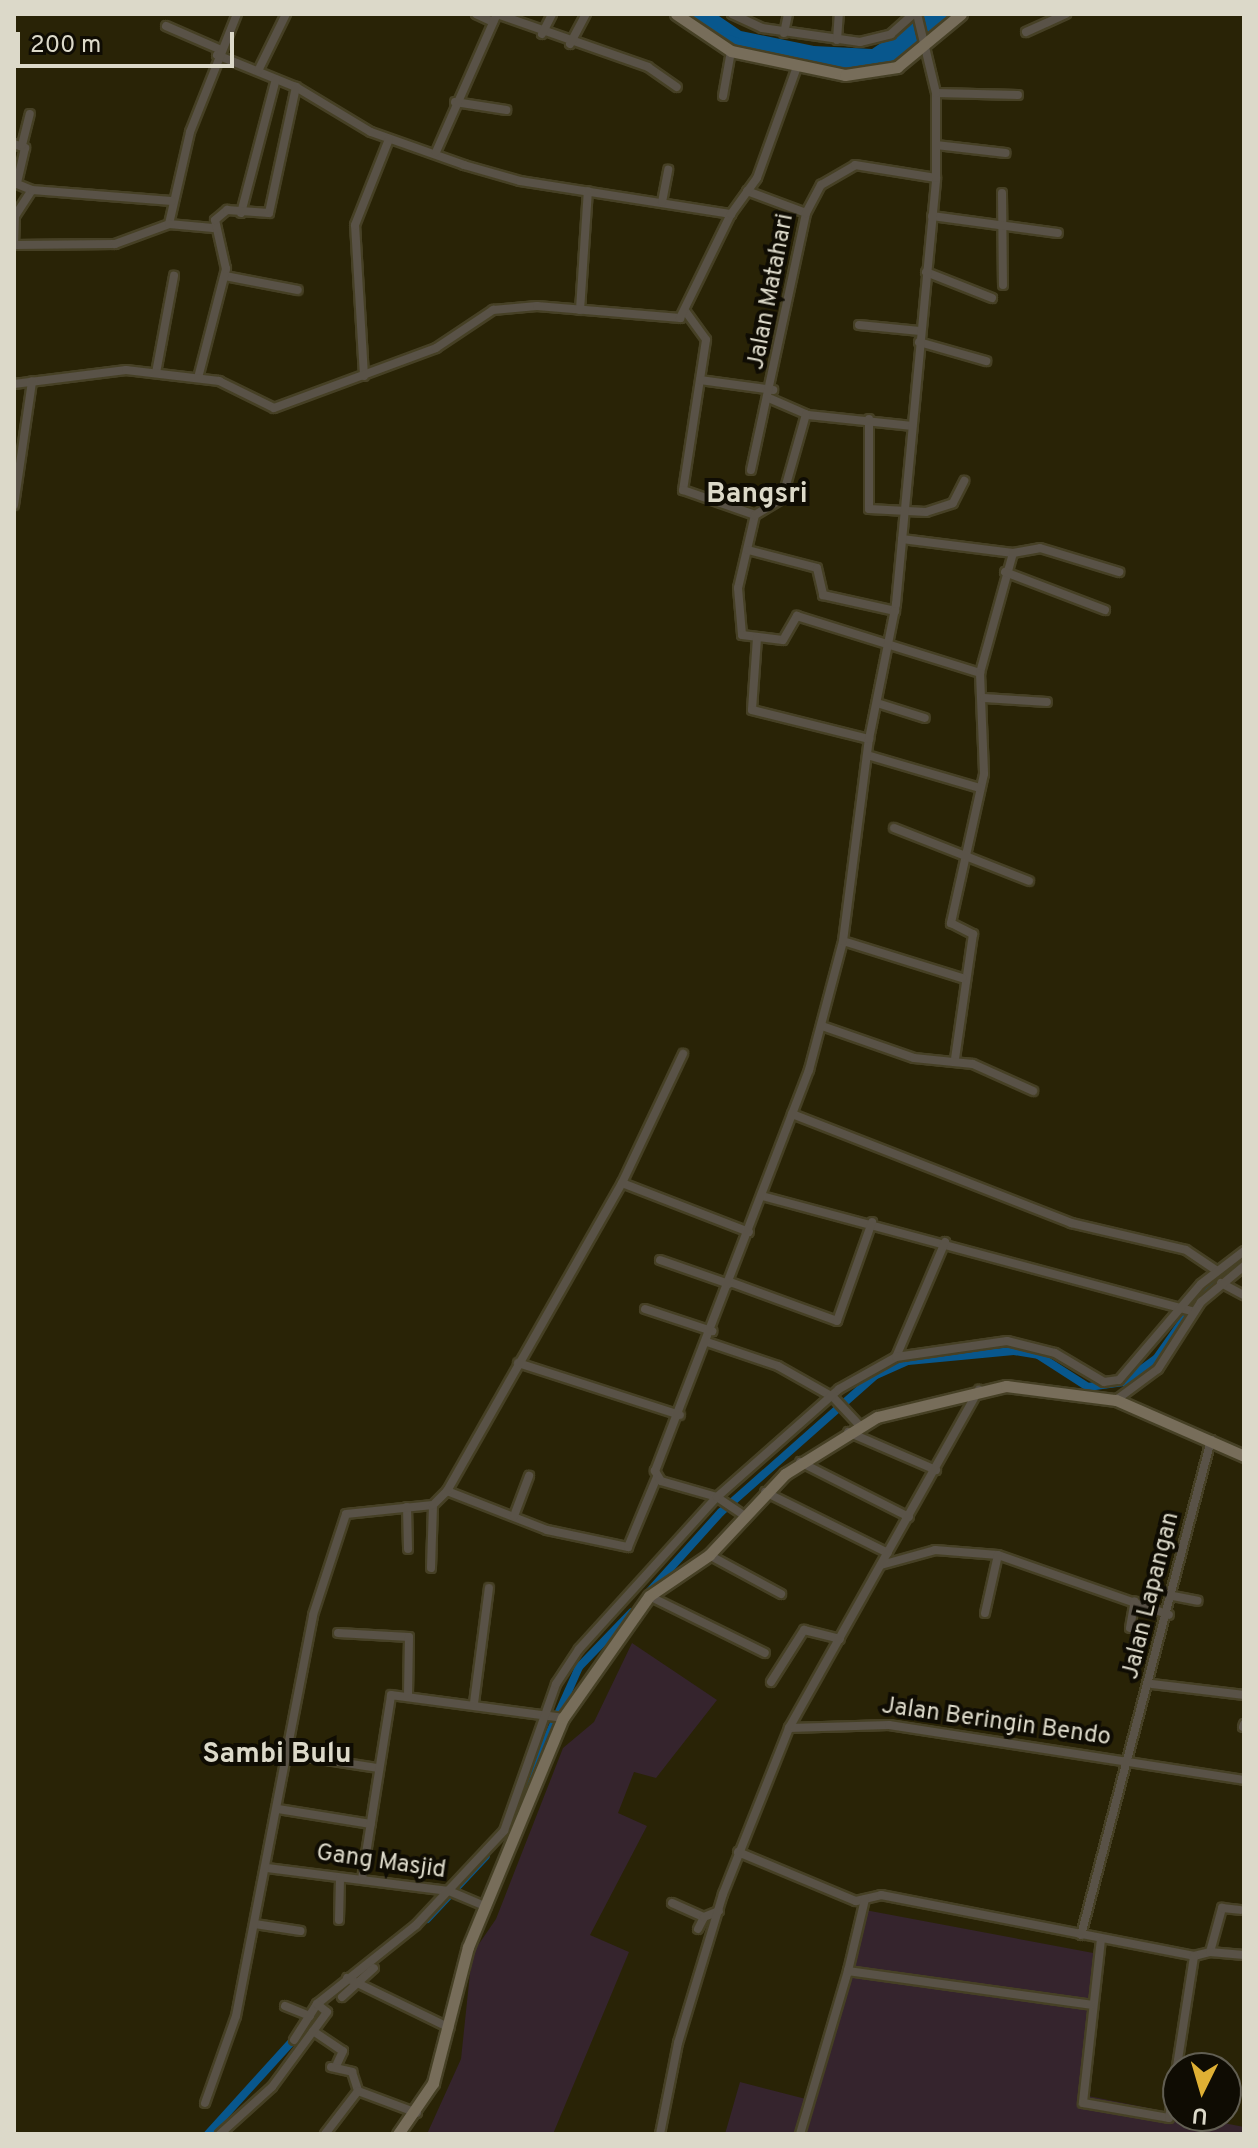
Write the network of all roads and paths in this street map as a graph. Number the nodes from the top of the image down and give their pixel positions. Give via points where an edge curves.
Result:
1 (237, 14) edge
2 (286, 14) edge
3 (476, 14) edge
4 (552, 14) edge
5 (586, 14) edge
6 (676, 14) edge
7 (732, 14) edge
8 (788, 14) edge
9 (839, 14) edge
10 (961, 14) edge
11 (1066, 14) edge
12 (916, 16) edge
13 (496, 17) edge
14 (166, 26) dead end
15 (1026, 32) dead end
16 (784, 33) junction
17 (542, 34) junction
18 (837, 40) junction
19 (570, 44) junction
20 (926, 46) junction
21 (731, 51) junction
22 (218, 52) junction
23 (797, 67) junction
24 (258, 71) junction
25 (276, 79) junction
26 (296, 87) junction
27 (677, 87) dead end
28 (936, 93) junction
29 (1018, 95) dead end
30 (723, 96) dead end
31 (455, 102) junction
32 (506, 110) dead end
33 (30, 114) dead end
34 (389, 139) junction
35 (18, 144) edge
36 (936, 145) junction
37 (436, 152) junction
38 (1006, 153) dead end
39 (668, 170) dead end
40 (936, 178) junction
41 (32, 190) junction
42 (588, 191) junction
43 (747, 191) junction
44 (1002, 193) dead end
45 (172, 201) junction
46 (662, 202) junction
47 (241, 213) junction
48 (806, 213) junction
49 (731, 214) junction
50 (14, 216) edge
51 (932, 216) junction
52 (169, 224) junction
53 (213, 228) junction
54 (1007, 229) junction
55 (1058, 233) dead end
56 (14, 245) edge
57 (926, 272) junction
58 (174, 276) dead end
59 (225, 276) junction
60 (1003, 285) dead end
61 (298, 290) dead end
62 (992, 298) dead end
63 (580, 310) junction
64 (686, 312) junction
65 (859, 325) dead end
66 (920, 331) junction
67 (919, 342) junction
68 (986, 361) dead end
69 (156, 373) junction
70 (364, 376) junction
71 (198, 378) junction
72 (700, 380) junction
73 (32, 381) junction
74 (14, 384) edge
75 (772, 394) junction
76 (806, 414) junction
77 (869, 419) junction
78 (912, 426) junction
79 (751, 470) dead end
80 (964, 481) dead end
81 (14, 505) edge
82 (755, 515) junction
83 (904, 515) junction
84 (902, 539) junction
85 (748, 550) junction
86 (1013, 553) junction
87 (1005, 572) junction
88 (1119, 572) dead end
89 (1105, 610) dead end
90 (895, 611) junction
91 (757, 638) junction
92 (888, 650) junction
93 (980, 673) junction
94 (984, 698) junction
95 (1047, 702) dead end
96 (877, 703) junction
97 (925, 718) dead end
98 (869, 739) junction
99 (869, 756) junction
100 (980, 788) junction
101 (894, 828) dead end
102 (963, 856) junction
103 (1029, 881) dead end
104 (843, 941) junction
105 (962, 978) junction
106 (822, 1026) junction
107 (683, 1054) dead end
108 (955, 1059) junction
109 (1033, 1091) dead end
110 (792, 1114) junction
111 (622, 1183) junction
112 (762, 1196) junction
113 (872, 1222) junction
114 (749, 1232) junction
115 (945, 1242) junction
116 (1244, 1251) edge
117 (660, 1260) dead end
118 (1244, 1266) edge
119 (1217, 1271) junction
120 (729, 1283) junction
121 (1221, 1283) junction
122 (1244, 1295) edge
123 (645, 1309) dead end
124 (1188, 1310) junction
125 (712, 1331) junction
126 (707, 1342) junction
127 (896, 1357) junction
128 (518, 1363) junction
129 (980, 1389) junction
130 (1116, 1400) junction
131 (837, 1401) junction
132 (680, 1415) junction
133 (853, 1428) junction
134 (1211, 1440) junction
135 (1244, 1456) edge
136 (800, 1462) junction
137 (936, 1470) junction
138 (529, 1476) dead end
139 (657, 1477) junction
140 (447, 1491) junction
141 (765, 1492) junction
142 (719, 1498) junction
143 (433, 1505) junction
144 (407, 1507) junction
145 (742, 1514) junction
146 (514, 1516) junction
147 (909, 1517) junction
148 (1185, 1547) junction
149 (408, 1549) dead end
150 (1195, 1550) dead end
151 (888, 1553) junction
152 (709, 1555) junction
153 (998, 1555) junction
154 (1181, 1564) junction
155 (880, 1565) junction
156 (1192, 1567) dead end
157 (431, 1568) dead end
158 (641, 1582) junction
159 (489, 1588) dead end
160 (650, 1593) junction
161 (781, 1594) dead end
162 (1173, 1596) junction
163 (1135, 1601) junction
164 (1198, 1601) dead end
165 (985, 1613) dead end
166 (1169, 1615) junction
167 (1130, 1628) dead end
168 (338, 1633) dead end
169 (840, 1639) junction
170 (765, 1653) dead end
171 (771, 1682) dead end
172 (1152, 1684) junction
173 (1244, 1695) edge
174 (408, 1696) junction
175 (474, 1703) junction
176 (547, 1711) junction
177 (562, 1717) junction
178 (789, 1728) junction
179 (287, 1754) junction
180 (1131, 1761) junction
181 (377, 1768) junction
182 (1244, 1780) edge
183 (518, 1807) junction
184 (278, 1809) junction
185 (371, 1824) junction
186 (738, 1852) junction
187 (267, 1868) junction
188 (340, 1878) junction
189 (362, 1879) junction
190 (453, 1893) junction
191 (865, 1899) junction
192 (672, 1903) dead end
193 (487, 1907) junction
194 (1240, 1910) dead end
195 (719, 1911) junction
196 (704, 1917) junction
197 (339, 1920) dead end
198 (255, 1924) junction
199 (698, 1929) dead end
200 (300, 1931) dead end
201 (1081, 1935) junction
202 (1101, 1939) junction
203 (1210, 1952) junction
204 (1244, 1955) edge
205 (1194, 1956) junction
206 (374, 1968) dead end
207 (848, 1971) junction
208 (353, 1981) junction
209 (342, 1997) dead end
210 (1093, 2005) junction
211 (285, 2006) dead end
212 (321, 2006) junction
213 (310, 2016) junction
214 (450, 2028) junction
215 (313, 2031) junction
216 (294, 2040) dead end
217 (358, 2091) junction
218 (205, 2103) dead end
219 (417, 2113) junction
220 (220, 2134) edge
221 (325, 2134) edge
222 (398, 2134) edge
223 (660, 2134) edge
224 (800, 2134) edge

1 - 22 street
2 - 24 street
3 - 13 street
4 - 17 street
5 - 19 street
6 - 21 street
7 - 16 street
8 - 16 street
9 - 18 street
10 - 20 street
11 - 15 street
12 - 18 street via 876,40
12 - 20 street
13 - 17 street
13 - 31 street
14 - 22 street
16 - 18 street
17 - 19 street
19 - 27 street via 648,67
20 - 23 street via 897,67 868,73
20 - 28 street
21 - 23 street
21 - 30 street
22 - 24 street
22 - 45 street
23 - 43 street
24 - 25 street
25 - 26 street
25 - 47 street
26 - 34 street
26 - 47 street via 270,210
28 - 29 street
28 - 36 street
31 - 32 street
31 - 37 street
33 - 35 street
34 - 37 street
34 - 70 street via 355,225
35 - 41 street via 17,184
36 - 38 street
36 - 40 street
37 - 42 street via 520,181
39 - 46 street
40 - 48 street, Jalan Matahari via 855,165 821,185
40 - 51 street
41 - 45 street
41 - 50 street
42 - 46 street
42 - 63 street
43 - 48 street
43 - 49 street
44 - 54 street
45 - 52 street
46 - 49 street
47 - 53 street via 221,213
48 - 75 street, Jalan Matahari
49 - 64 street
50 - 56 street
51 - 54 street
51 - 57 street
52 - 53 street
52 - 56 street via 115,244
53 - 59 street
54 - 55 street
54 - 60 street
57 - 62 street
57 - 66 street
58 - 69 street
59 - 61 street
59 - 71 street
63 - 64 street via 662,320
63 - 70 street via 493,310 436,348
64 - 72 street via 705,335
65 - 66 street
66 - 67 street
67 - 68 street
67 - 78 street
69 - 71 street
69 - 73 street
70 - 71 street via 274,408
72 - 75 street
72 - 82 street via 683,490
73 - 74 street
73 - 81 street
75 - 76 street
75 - 79 street, Jalan Matahari
76 - 77 street
76 - 82 street via 782,499
77 - 78 street
77 - 83 street via 865,506
78 - 83 street
80 - 83 street via 953,503
82 - 85 street
83 - 84 street
84 - 86 street
84 - 90 street
85 - 90 street via 817,568 823,595
85 - 91 street via 738,588 742,635
86 - 87 street
86 - 88 street via 1040,548
87 - 89 street
87 - 93 street
90 - 92 street
91 - 92 street via 783,640 797,616
91 - 98 street via 752,710
92 - 93 street
92 - 96 street
93 - 94 street
94 - 95 street
94 - 100 street
96 - 97 street
96 - 98 street
98 - 99 street
99 - 100 street
99 - 104 street
100 - 102 street
101 - 102 street
102 - 103 street
102 - 105 street via 951,923 973,934
104 - 105 street
104 - 106 street
105 - 108 street
106 - 108 street via 914,1058 944,1065
106 - 110 street
107 - 111 street
108 - 109 street
110 - 112 street
110 - 119 street via 901,1150 1071,1223 1186,1250
111 - 114 street
111 - 128 street
112 - 113 street
112 - 114 street
113 - 115 street
113 - 120 street via 837,1321
114 - 120 street
115 - 124 street
115 - 127 street
116 - 119 street
117 - 120 street
118 - 121 street
119 - 124 street
120 - 125 street
121 - 122 street
121 - 124 street
123 - 125 street
124 - 127 street via 1139,1364 1112,1382 1055,1353 1007,1341
124 - 130 street via 1158,1369
125 - 126 street
126 - 131 street via 778,1366
126 - 132 street
127 - 131 street
128 - 132 street
128 - 140 street
129 - 130 street via 1031,1385
129 - 133 street
129 - 137 street
130 - 134 street
131 - 133 street
131 - 142 street
132 - 139 street
133 - 136 street
133 - 137 street
134 - 135 street
134 - 148 street, Jalan Lapangan
136 - 141 street
136 - 147 street
137 - 147 street
138 - 146 street
139 - 142 street
139 - 146 street via 628,1547
140 - 143 street
140 - 146 street
141 - 145 street
141 - 151 street
142 - 145 street
142 - 158 street
143 - 144 street
143 - 157 street
144 - 149 street
144 - 179 street via 346,1514 313,1615
145 - 152 street
147 - 151 street
148 - 150 street
148 - 154 street, Jalan Lapangan
151 - 155 street
152 - 160 street
152 - 161 street
153 - 155 street via 935,1550
153 - 163 street
153 - 165 street
154 - 156 street
154 - 162 street, Jalan Lapangan
155 - 169 street
158 - 160 street
158 - 176 street via 564,1667
159 - 175 street
160 - 170 street
160 - 177 street
162 - 164 street
162 - 166 street, Jalan Lapangan
163 - 166 street
163 - 167 street
166 - 172 street, Jalan Lapangan
168 - 174 street via 409,1637
169 - 171 street via 804,1630
169 - 178 street
172 - 173 street
172 - 180 street, Jalan Lapangan
174 - 175 street
174 - 181 street via 391,1695
175 - 176 street
176 - 177 street
176 - 183 street
177 - 183 street
178 - 180 street, Jalan Beringin Bendo via 889,1725 995,1747
178 - 186 street
179 - 181 street
179 - 184 street
180 - 182 street, Jalan Beringin Bendo
180 - 201 street, Jalan Lapangan
181 - 185 street
183 - 190 street
183 - 193 street
184 - 185 street
184 - 187 street
185 - 189 street
186 - 191 street
186 - 195 street
187 - 188 street, Gang Masjid
187 - 198 street
188 - 189 street, Gang Masjid
188 - 197 street
189 - 190 street, Gang Masjid
190 - 193 street, Gang Masjid
190 - 208 street
191 - 201 street via 881,1895
191 - 207 street
192 - 196 street
193 - 214 street via 463,1960
194 - 203 street via 1222,1908
195 - 196 street
195 - 223 street via 678,2043
196 - 199 street
198 - 200 street
198 - 218 street via 236,2016
201 - 202 street
202 - 205 street
202 - 210 street
203 - 204 street
203 - 205 street
205 - 210 street via 1169,2118 1083,2103
206 - 208 street
207 - 210 street
207 - 224 street
208 - 209 street
208 - 212 street
208 - 214 street
211 - 213 street
212 - 213 street
212 - 215 street
213 - 216 street
214 - 219 street
215 - 217 street via 343,2051 334,2066 352,2072
215 - 220 street via 272,2087
217 - 219 street
217 - 221 street
219 - 222 street

